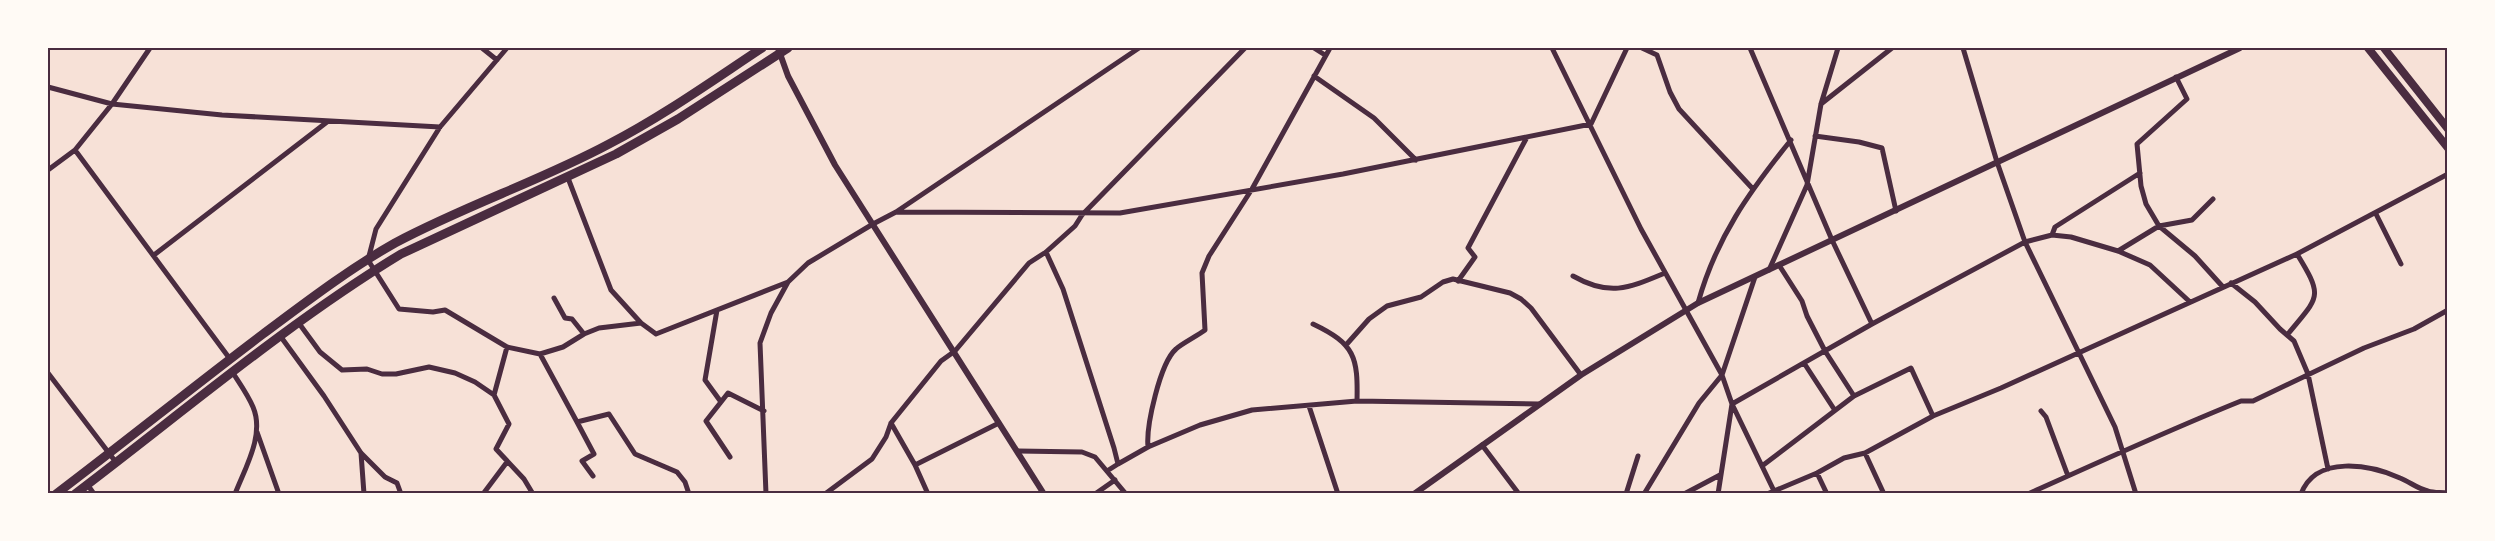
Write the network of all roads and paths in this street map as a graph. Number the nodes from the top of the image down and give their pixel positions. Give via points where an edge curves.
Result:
1 (150, 48) edge
2 (482, 48) edge
3 (507, 48) edge
4 (762, 48) edge
5 (788, 48) edge
6 (1139, 48) edge
7 (1245, 48) edge
8 (1314, 48) edge
9 (1330, 48) edge
10 (1552, 48) edge
11 (1627, 48) edge
12 (1642, 48) edge
13 (1750, 48) edge
14 (1838, 48) edge
15 (1892, 48) edge
16 (1963, 48) edge
17 (2240, 48) edge
18 (2368, 48) edge
19 (2384, 48) edge
20 (779, 50) edge
21 (1325, 55) junction
22 (497, 60) junction
23 (1314, 76) junction
24 (2176, 77) junction
25 (48, 87) edge
26 (112, 104) junction
27 (1821, 104) junction
28 (328, 121) junction
29 (1591, 124) junction
30 (440, 127) junction
31 (2448, 130) edge
32 (1815, 136) junction
33 (1526, 139) junction
34 (1791, 140) junction
35 (2448, 148) edge
36 (75, 150) junction
37 (1416, 160) junction
38 (1997, 162) junction
39 (48, 170) edge
40 (2140, 173) junction
41 (2448, 174) edge
42 (568, 178) junction
43 (1807, 185) junction
44 (1752, 188) junction
45 (1252, 190) junction
46 (2213, 199) dead end
47 (1896, 211) junction
48 (896, 212) junction
49 (2376, 214) junction
50 (1082, 215) junction
51 (873, 224) junction
52 (2158, 226) junction
53 (2052, 234) junction
54 (1832, 240) junction
55 (2025, 242) junction
56 (2118, 251) junction
57 (1046, 252) junction
58 (2297, 254) junction
59 (154, 255) junction
60 (368, 260) junction
61 (2400, 264) dead end
62 (1779, 265) junction
63 (374, 270) junction
64 (1769, 270) junction
65 (1666, 273) junction
66 (1573, 276) dead end
67 (1755, 277) junction
68 (1458, 281) junction
69 (788, 282) junction
70 (2231, 284) junction
71 (2223, 287) junction
72 (554, 298) dead end
73 (2190, 302) junction
74 (1698, 303) junction
75 (718, 310) junction
76 (1686, 310) junction
77 (2448, 310) edge
78 (298, 322) junction
79 (641, 323) junction
80 (1313, 324) dead end
81 (1872, 324) junction
82 (584, 334) junction
83 (2288, 334) junction
84 (280, 337) junction
85 (1346, 345) junction
86 (507, 347) junction
87 (955, 351) junction
88 (1825, 351) junction
89 (2077, 353) junction
90 (540, 354) junction
91 (230, 359) junction
92 (1804, 363) junction
93 (48, 373) edge
94 (234, 373) junction
95 (2308, 374) junction
96 (1581, 375) junction
97 (1722, 375) junction
98 (494, 395) junction
99 (1854, 396) junction
100 (1356, 401) junction
101 (721, 402) junction
102 (1539, 404) junction
103 (1732, 404) junction
104 (1309, 406) junction
105 (1834, 409) junction
106 (764, 411) junction
107 (2041, 411) dead end
108 (1933, 416) junction
109 (577, 422) junction
110 (892, 423) junction
111 (999, 423) junction
112 (256, 429) junction
113 (1482, 445) junction
114 (1148, 447) junction
115 (1018, 451) junction
116 (108, 453) junction
117 (361, 453) junction
118 (1865, 453) junction
119 (2122, 453) junction
120 (730, 456) dead end
121 (1638, 456) dead end
122 (115, 461) junction
123 (507, 462) junction
124 (1118, 464) junction
125 (915, 465) junction
126 (1762, 466) junction
127 (2328, 469) junction
128 (1107, 471) junction
129 (1817, 474) junction
130 (1720, 475) junction
131 (593, 476) dead end
132 (2068, 476) junction
133 (1115, 480) junction
134 (87, 484) junction
135 (1774, 492) edge
136 (1644, 493) edge
137 (2029, 493) edge
138 (2448, 493) edge
139 (56, 494) edge
140 (75, 494) edge
141 (94, 494) edge
142 (234, 494) edge
143 (279, 494) edge
144 (364, 494) edge
145 (402, 494) edge
146 (484, 494) edge
147 (533, 494) edge
148 (689, 494) edge
149 (766, 494) edge
150 (825, 494) edge
151 (928, 494) edge
152 (1044, 494) edge
153 (1095, 494) edge
154 (1126, 494) edge
155 (1338, 494) edge
156 (1414, 494) edge
157 (1519, 494) edge
158 (1626, 494) edge
159 (1684, 494) edge
160 (1718, 494) edge
161 (1767, 494) edge
162 (1827, 494) edge
163 (1884, 494) edge
164 (2136, 494) edge
165 (2301, 494) edge

1 - 26 street
2 - 22 street
3 - 22 street
4 - 60 highway via 610,143 445,219
5 - 20 highway
6 - 48 street
7 - 50 street
8 - 21 street
9 - 21 street
10 - 29 street
11 - 29 street
12 - 44 street via 1657,55 1679,109
13 - 34 street
14 - 27 street
15 - 27 street
16 - 38 street
17 - 24 street
18 - 35 main road
19 - 31 main road
20 - 42 highway via 678,118
20 - 51 street via 788,76 835,165
21 - 23 street
22 - 30 street
23 - 37 street via 1374,118
23 - 45 street
24 - 38 street
24 - 40 street via 2187,99 2137,144
25 - 26 street
26 - 28 street
26 - 36 street
27 - 32 street
28 - 30 street
28 - 59 street
29 - 33 street
29 - 65 street via 1641,229
30 - 60 street via 376,229
32 - 43 street
32 - 47 street via 1882,148
33 - 37 street
33 - 68 street via 1468,248 1475,257
34 - 43 street
34 - 44 street
36 - 39 street
36 - 59 street
37 - 45 street
38 - 47 street
38 - 55 street
40 - 52 street via 2146,204
40 - 53 street via 2055,227
41 - 49 street
42 - 63 highway via 401,254
42 - 79 street via 610,290
43 - 54 street
43 - 64 street
44 - 74 street via 1726,230 1706,272
45 - 50 street via 1120,213
45 - 114 street via 1209,256 1202,273 1205,330 1176,348 1166,361 1146,434
46 - 52 street via 2192,220
47 - 54 street
48 - 50 street
48 - 51 street
49 - 58 street
49 - 61 street
50 - 57 street via 1078,223
51 - 69 street via 808,263
51 - 87 street
52 - 56 street
52 - 71 street via 2195,256
53 - 55 street
53 - 56 street
54 - 62 street
54 - 81 street
55 - 81 street
55 - 89 street
56 - 73 street via 2150,265
57 - 87 street via 1029,264
57 - 124 street via 1072,316
58 - 70 street
58 - 83 street via 2314,281 2316,293 2310,307
59 - 91 street
60 - 63 street
60 - 91 highway via 291,312
62 - 64 street
62 - 88 street via 1802,301
63 - 78 highway
63 - 86 street via 398,310 445,310
64 - 67 street
65 - 66 street via 1630,288 1591,286
65 - 76 street
67 - 74 street
67 - 97 street
68 - 85 street via 1443,282 1421,297 1387,306 1369,319
68 - 96 street via 1521,299
69 - 75 street
69 - 106 street via 771,313 760,343
70 - 71 street
70 - 83 street
71 - 73 street
72 - 82 street via 565,318 572,319
73 - 89 street
74 - 76 street
75 - 79 street via 656,334
75 - 101 street via 705,380
76 - 96 street
76 - 97 street
77 - 95 street via 2414,329
78 - 84 highway
78 - 98 street via 320,352 342,370 367,369 396,374 429,367 475,382
79 - 82 street via 599,328
80 - 85 street via 1332,333
81 - 88 street
82 - 90 street via 563,347
83 - 95 street via 2294,340
84 - 94 highway
84 - 117 street
85 - 100 street via 1358,367
86 - 90 street
86 - 98 street
87 - 110 street via 941,361
87 - 111 street
88 - 92 street
88 - 99 street
89 - 108 street
89 - 119 street via 2115,427
90 - 109 street
91 - 116 highway
92 - 103 street
92 - 105 street
93 - 116 street
94 - 112 street via 254,409
94 - 122 highway
95 - 119 street via 2253,401 2240,401 2152,437
95 - 127 street
96 - 102 street
97 - 103 street
97 - 136 street via 1699,403
98 - 123 street via 509,424 496,450
99 - 105 street
99 - 108 street via 1911,368
100 - 102 street
100 - 104 street
101 - 106 street via 728,393
101 - 120 street via 706,421
102 - 113 street
103 - 126 street
103 - 130 street
104 - 114 street via 1252,410
104 - 155 street
105 - 126 street
106 - 149 street
107 - 132 street
108 - 118 street
109 - 131 street via 594,454 582,461
109 - 148 street via 609,414 635,454 677,472
110 - 125 street
110 - 150 street via 872,459
111 - 115 street
111 - 125 street
112 - 142 street via 254,446
112 - 143 street
113 - 156 street
113 - 157 street
114 - 124 street
115 - 128 street via 1082,452 1095,457
115 - 152 street
116 - 122 street
116 - 139 highway
117 - 144 street
117 - 145 street via 385,477 397,483
118 - 129 street via 1844,458
118 - 163 street
119 - 132 street
119 - 164 street
121 - 158 street
122 - 134 highway
123 - 146 street
123 - 147 street
124 - 128 street
125 - 151 street
126 - 135 street
127 - 138 street via 2368,467 2429,492
127 - 165 street via 2315,476
128 - 133 street
129 - 135 street
129 - 162 street
130 - 159 street
130 - 160 street
132 - 137 street
133 - 153 street
133 - 154 street
134 - 140 highway
134 - 141 street
135 - 161 street

